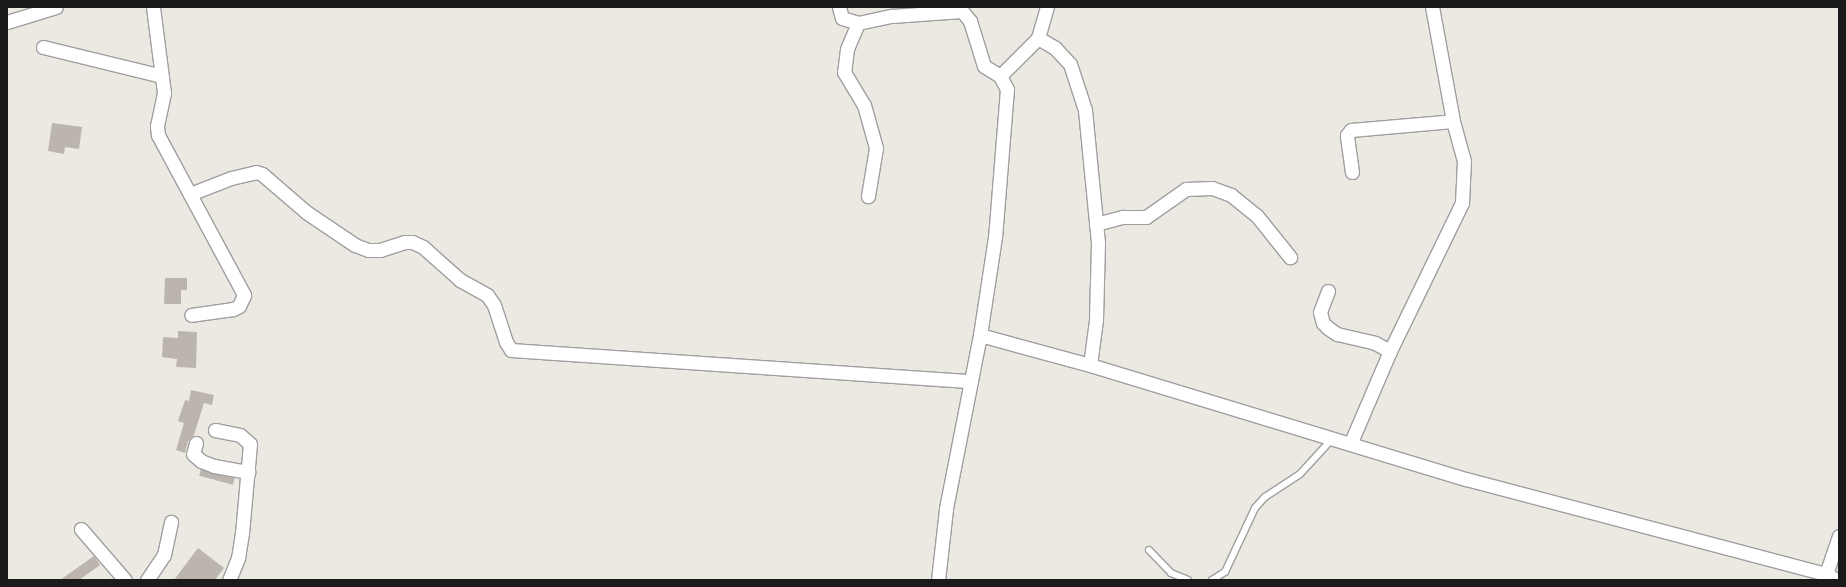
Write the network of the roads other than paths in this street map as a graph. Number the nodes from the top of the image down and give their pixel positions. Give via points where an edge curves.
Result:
1 (56, 7) edge
2 (153, 7) edge
3 (839, 7) edge
4 (1047, 7) edge
5 (1432, 7) edge
6 (962, 9) edge
7 (7, 22) edge
8 (858, 23) junction
9 (1038, 38) junction
10 (42, 46) dead end
11 (162, 76) junction
12 (1000, 76) junction
13 (1453, 121) junction
14 (1352, 172) dead end
15 (190, 194) junction
16 (868, 196) dead end
17 (1096, 224) junction
18 (1290, 257) dead end
19 (1328, 291) dead end
20 (191, 315) dead end
21 (980, 335) junction
22 (1390, 350) junction
23 (1090, 365) junction
24 (971, 381) junction
25 (215, 430) dead end
26 (1334, 437) junction
27 (1352, 442) junction
28 (196, 443) dead end
29 (248, 472) junction
30 (171, 522) dead end
31 (81, 529) dead end
32 (1839, 536) edge
33 (1149, 550) dead end
34 (1832, 577) edge
35 (125, 580) edge
36 (147, 580) edge
37 (229, 580) edge
38 (938, 580) edge
39 (1188, 580) edge
40 (1212, 580) edge

1 - 7 street
2 - 11 street
3 - 8 street via 842,18
4 - 9 street
5 - 13 street
6 - 8 street via 892,16
6 - 12 street via 970,21 984,66
8 - 16 street via 847,49 844,72 864,105 876,148
9 - 12 street
9 - 17 street via 1063,54 1070,64 1079,88 1088,127
10 - 11 street
11 - 15 street via 164,93 157,126 158,135
12 - 21 street via 1007,89 1007,109 995,237
13 - 14 street via 1351,130 1346,135
13 - 22 street via 1464,161 1462,203
15 - 20 street via 244,295 239,306 233,309
15 - 24 street via 231,178 256,172 262,174 311,216 355,245 368,250 380,250 412,242 423,248 460,280 471,283 487,295 494,305 511,350
17 - 18 street via 1123,217 1146,217 1186,189 1212,188 1231,195 1257,216
17 - 23 street via 1096,320
19 - 22 street via 1320,312 1323,323 1328,328 1337,334 1375,343
21 - 23 street
21 - 24 street
22 - 27 street
23 - 26 street
24 - 38 street via 946,509
25 - 29 street via 240,435 250,444
26 - 27 street
26 - 40 lane via 1300,474 1264,497 1255,508 1225,572
27 - 34 street via 1466,479
28 - 29 street via 193,454 201,461
29 - 37 street via 238,558
30 - 36 street via 164,555
31 - 35 street
32 - 34 street
33 - 39 lane via 1171,573

